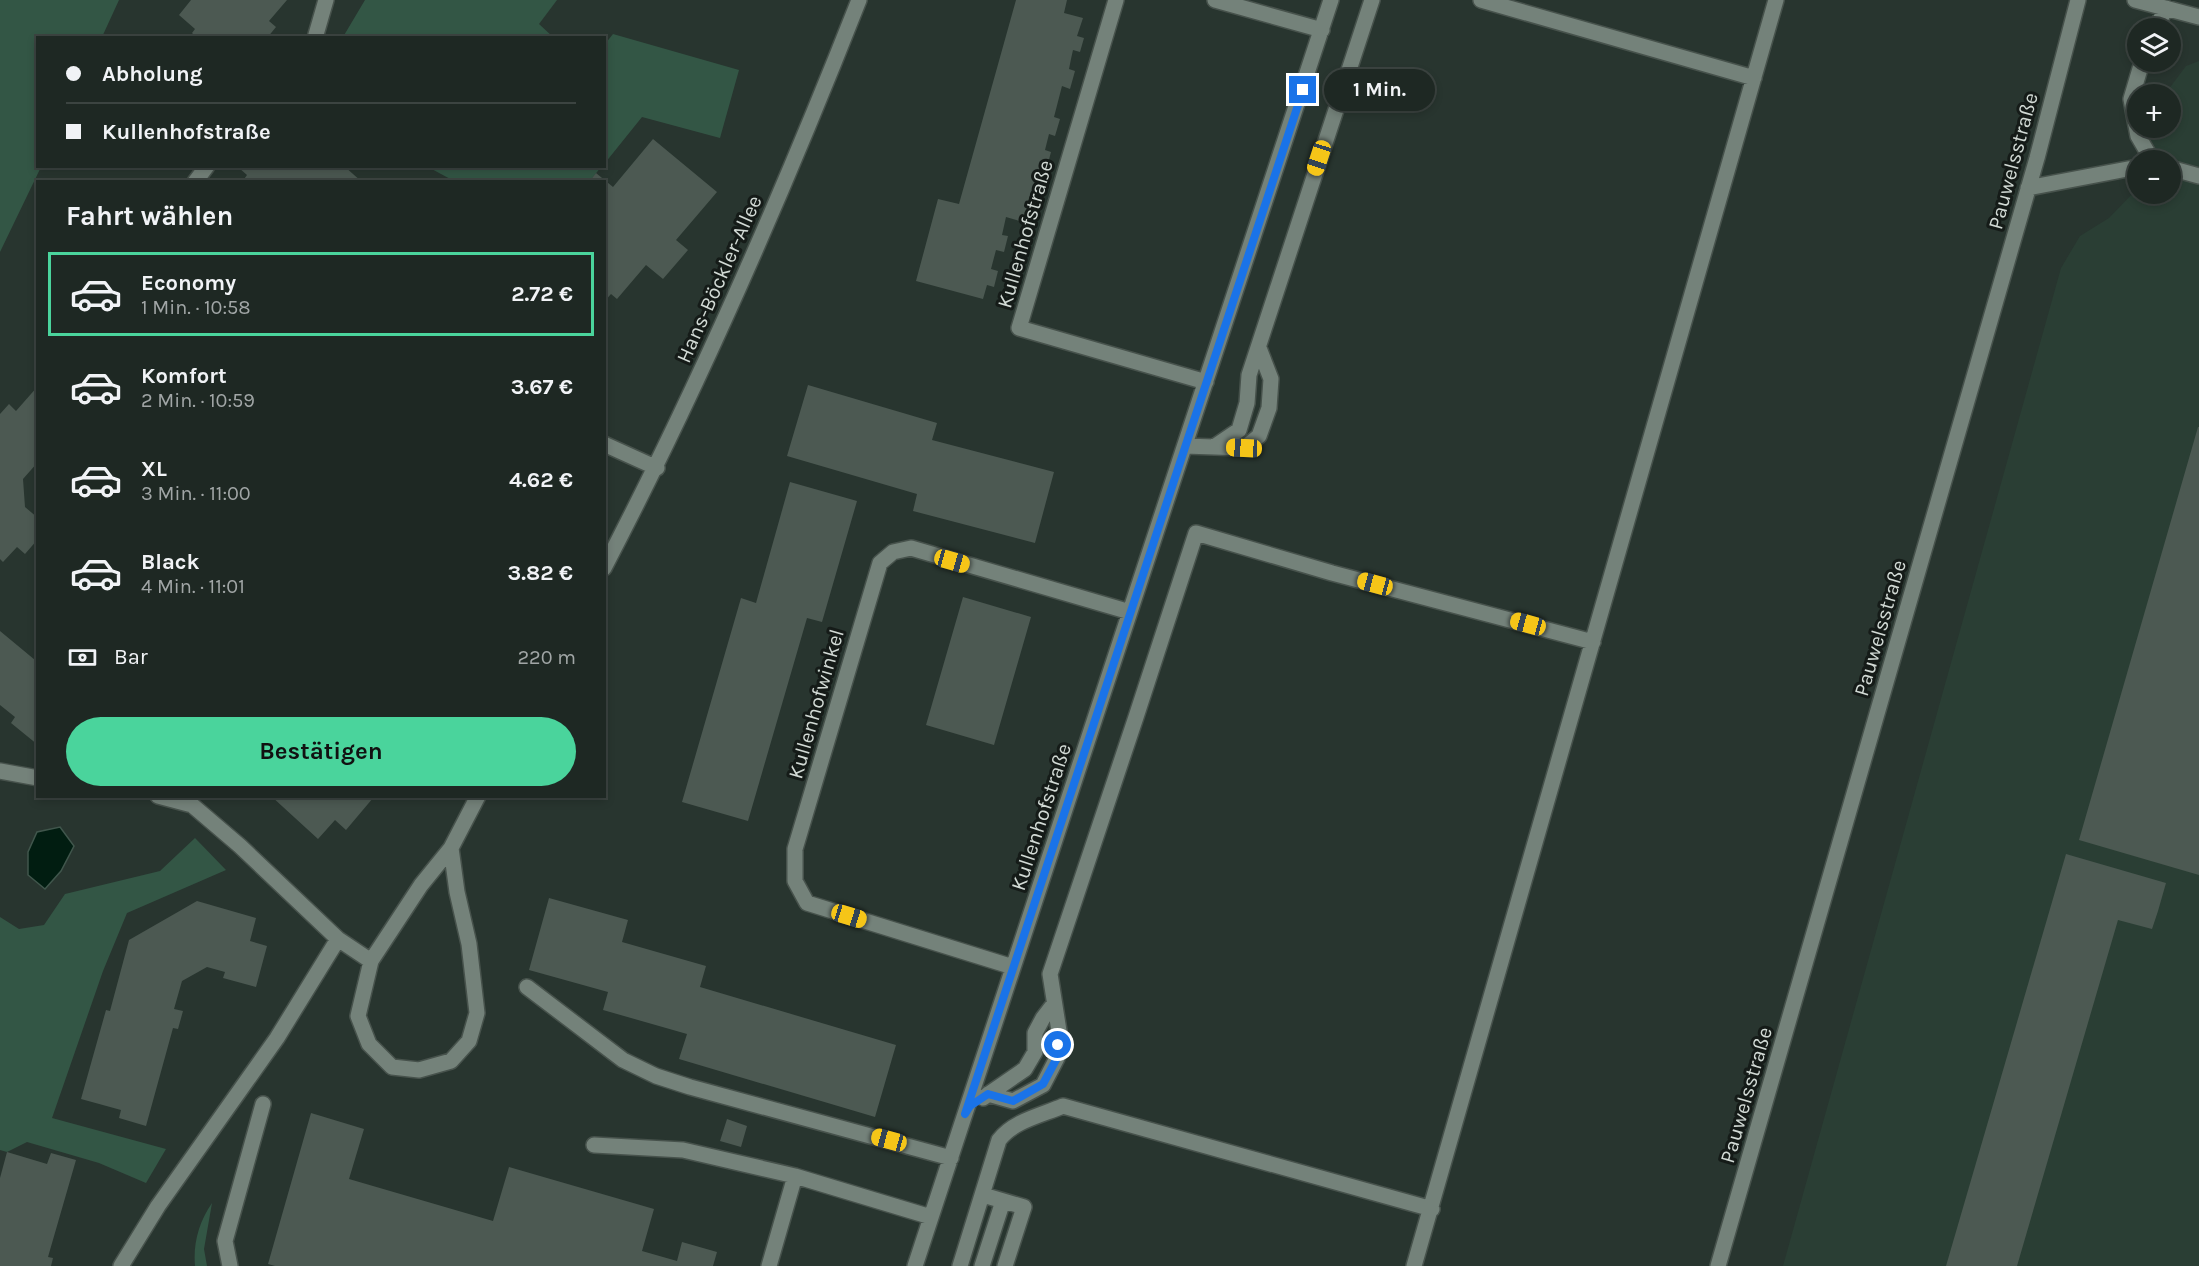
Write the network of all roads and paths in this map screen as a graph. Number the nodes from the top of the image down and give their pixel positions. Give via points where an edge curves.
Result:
1 (326, 0) edge
2 (859, 0) edge
3 (1116, 0) edge
4 (1215, 0) edge
5 (1331, 0) edge
6 (1372, 0) edge
7 (1481, 0) edge
8 (1776, 0) edge
9 (2078, 0) edge
10 (2135, 0) edge
11 (2166, 8) junction
12 (2199, 17) edge
13 (2161, 18) edge
14 (1322, 30) junction
15 (316, 36) edge
16 (2139, 72) edge
17 (1754, 78) junction
18 (2146, 150) edge
19 (2127, 168) edge
20 (2181, 171) edge
21 (2199, 176) edge
22 (2028, 188) junction
23 (1258, 348) junction
24 (1206, 381) junction
25 (606, 445) edge
26 (1185, 446) junction
27 (1214, 447) junction
28 (657, 468) junction
29 (606, 564) edge
30 (1130, 612) junction
31 (1593, 642) junction
32 (0, 771) edge
33 (36, 778) edge
34 (165, 798) edge
35 (477, 798) edge
36 (451, 848) junction
37 (338, 939) junction
38 (371, 962) junction
39 (1013, 967) junction
40 (527, 987) dead end
41 (1053, 1005) junction
42 (988, 1094) junction
43 (263, 1104) dead end
44 (965, 1114) junction
45 (594, 1145) dead end
46 (951, 1158) junction
47 (795, 1176) junction
48 (982, 1195) junction
49 (1003, 1200) junction
50 (1432, 1209) junction
51 (931, 1217) junction
52 (121, 1266) edge
53 (230, 1266) edge
54 (769, 1266) edge
55 (915, 1266) edge
56 (960, 1266) edge
57 (982, 1266) edge
58 (1005, 1266) edge
59 (1414, 1266) edge
60 (1718, 1266) edge

1 - 15 street
2 - 28 street, Hans-Böckler-Allee via 734,304
3 - 24 street, Kullenhofstraße via 1019,328
4 - 14 street
5 - 14 street, Kullenhofstraße
6 - 23 street
7 - 17 street
8 - 17 street
9 - 22 street, Pauwelsstraße
10 - 11 street
11 - 12 street
11 - 13 street
14 - 24 street, Kullenhofstraße
16 - 18 street via 2131,99 2138,136
17 - 31 street
19 - 22 street
20 - 21 street
22 - 60 street, Pauwelsstraße
23 - 27 street via 1239,430
23 - 27 street via 1271,379 1269,408 1259,436 1244,448
24 - 26 street, Kullenhofstraße
25 - 28 street
26 - 27 street
26 - 30 street, Kullenhofstraße
28 - 29 street, Hans-Böckler-Allee
30 - 39 street, Kullenhofstraße
30 - 39 street, Kullenhofwinkel via 911,548 893,552 880,563 795,849 795,881 807,903
31 - 41 street via 1196,533 1050,974
31 - 50 street
32 - 33 street
34 - 37 street via 192,806
35 - 36 street
36 - 38 street via 421,885
36 - 38 street via 477,1013 469,1041 451,1062 419,1071 392,1067 369,1044 358,1016
37 - 38 street
37 - 52 street via 277,1038 158,1206
39 - 44 street, Kullenhofstraße
40 - 46 street via 623,1060 656,1076
41 - 42 street via 1035,1033 1035,1052 1024,1069
41 - 42 street via 1059,1031 1057,1058 1043,1084 1013,1101
42 - 44 street
43 - 53 street via 225,1241
44 - 46 street, Kullenhofstraße
45 - 47 street via 682,1150
46 - 51 street, Kullenhofstraße
47 - 51 street
47 - 54 street
48 - 49 street
48 - 50 street via 1005,1131 1063,1106
48 - 56 street
49 - 57 street
49 - 58 street via 1024,1207
50 - 59 street
51 - 55 street, Kullenhofstraße

